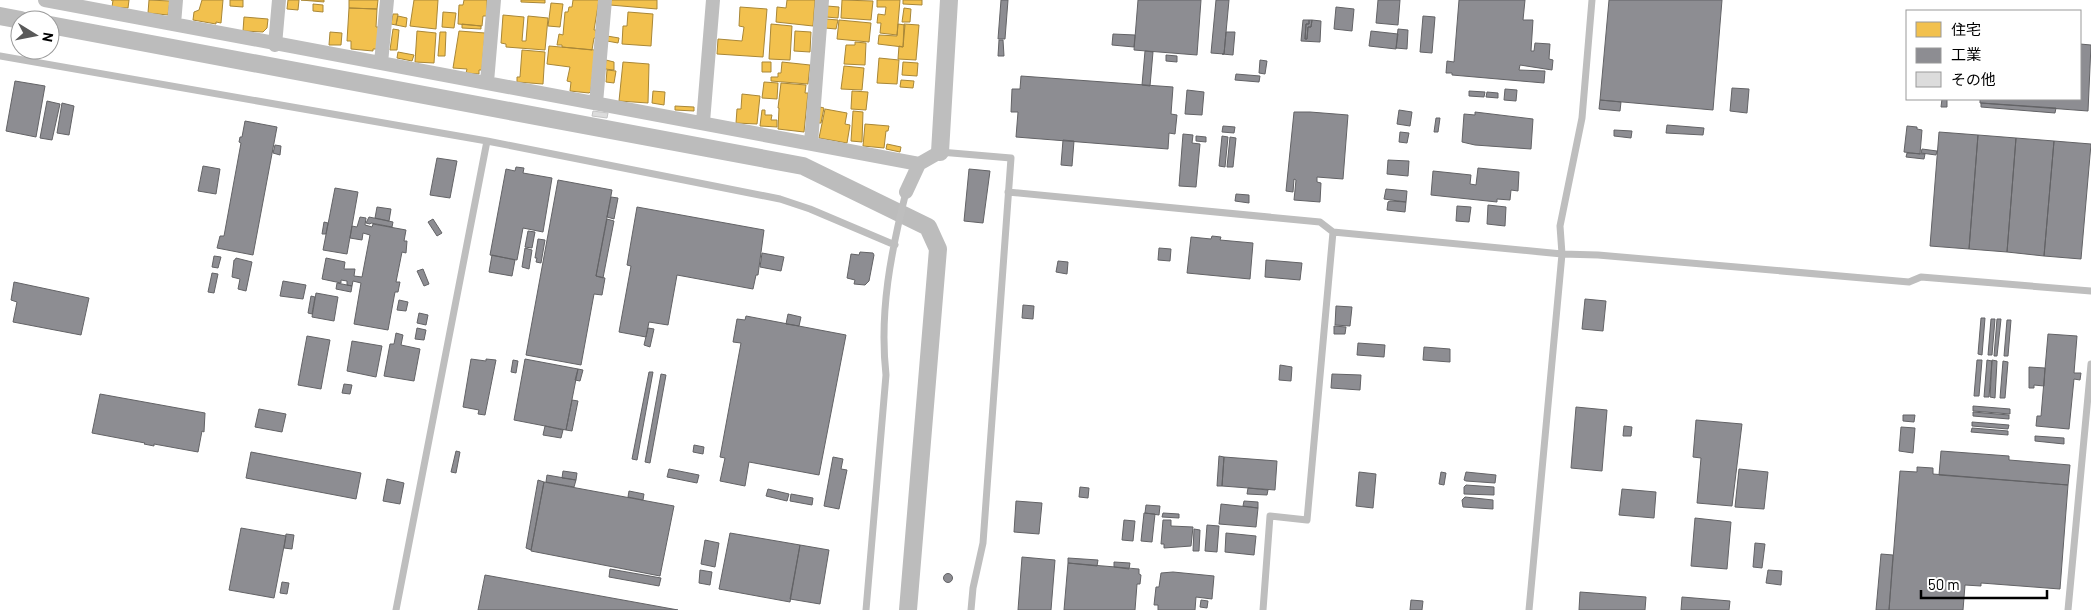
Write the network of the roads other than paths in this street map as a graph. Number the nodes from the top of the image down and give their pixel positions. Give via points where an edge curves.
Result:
1 (45, 0) edge
2 (176, 0) edge
3 (279, 0) edge
4 (387, 0) edge
5 (494, 0) edge
6 (605, 0) edge
7 (713, 0) edge
8 (822, 0) edge
9 (949, 0) edge
10 (1592, 0) edge
11 (81, 3) edge
12 (174, 24) junction
13 (275, 45) junction
14 (0, 56) edge
15 (381, 63) junction
16 (487, 82) junction
17 (596, 103) junction
18 (703, 122) junction
19 (487, 141) junction
20 (811, 143) junction
21 (940, 152) junction
22 (919, 164) junction
23 (906, 192) joint
24 (1008, 192) junction
25 (1333, 232) junction
26 (895, 245) junction
27 (1562, 254) junction
28 (2091, 291) edge
29 (2091, 364) edge
30 (396, 610) edge
31 (866, 610) edge
32 (972, 610) edge
33 (1263, 610) edge
34 (1530, 610) edge
35 (2068, 610) edge

1 - 11 street
2 - 12 street
3 - 13 street
4 - 15 street
5 - 16 street
6 - 17 street
7 - 18 street
8 - 20 street
9 - 21 street
10 - 27 lane via 1582,118 1560,226
11 - 12 street
12 - 13 street
13 - 15 street
14 - 19 lane
15 - 16 street
16 - 17 street
17 - 18 street
18 - 20 street
19 - 26 lane via 780,199
19 - 30 lane
20 - 22 street
21 - 22 street
21 - 24 lane via 1011,158
22 - 23 street
23 - 26 lane
24 - 25 lane via 1320,222
24 - 32 lane via 983,543 973,588
25 - 27 lane
25 - 33 lane via 1307,520 1270,516
26 - 31 lane via 886,286 883,345 886,374
27 - 28 lane via 1909,282 1921,277
27 - 34 lane
29 - 35 lane

